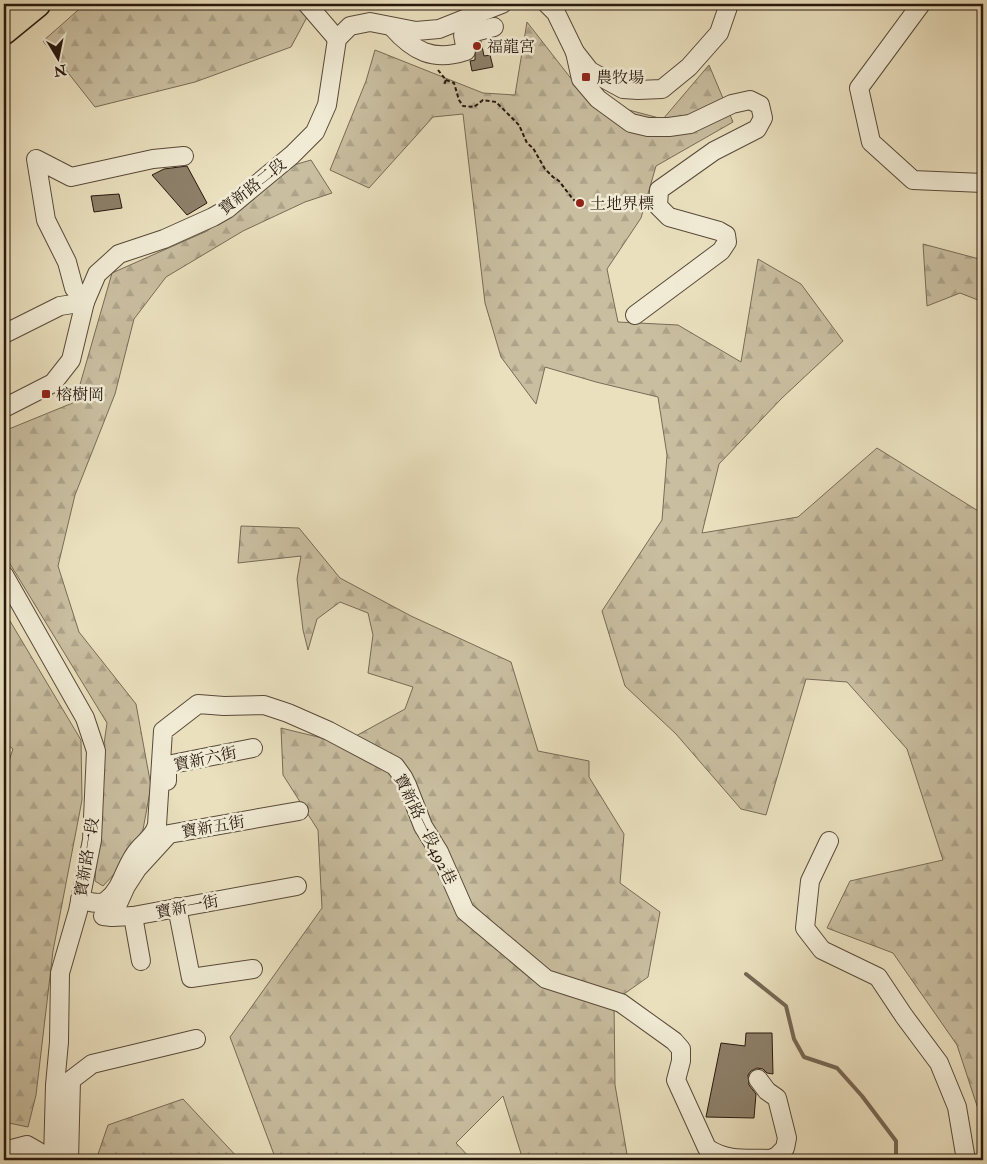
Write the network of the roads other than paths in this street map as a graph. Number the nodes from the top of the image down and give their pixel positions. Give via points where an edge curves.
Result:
1 (37, 4) edge
2 (307, 4) edge
3 (476, 4) edge
4 (502, 4) edge
5 (547, 4) edge
6 (729, 4) edge
7 (922, 4) edge
8 (457, 22) junction
9 (392, 27) junction
10 (494, 27) dead end
11 (4, 31) edge
12 (337, 39) junction
13 (575, 52) junction
14 (184, 156) dead end
15 (983, 183) edge
16 (86, 302) junction
17 (635, 314) dead end
18 (4, 334) edge
19 (4, 408) edge
20 (4, 575) edge
21 (253, 748) dead end
22 (299, 811) dead end
23 (168, 834) junction
24 (829, 841) dead end
25 (297, 886) dead end
26 (79, 905) junction
27 (177, 907) junction
28 (133, 916) junction
29 (112, 917) junction
30 (141, 961) dead end
31 (253, 970) dead end
32 (196, 1040) dead end
33 (758, 1079) dead end
34 (4, 1142) edge
35 (27, 1145) junction
36 (4, 1151) edge
37 (965, 1157) edge
38 (725, 1159) edge
39 (54, 1160) edge
40 (69, 1160) edge

1 - 11 highway
2 - 12 street
3 - 8 street
4 - 8 street
5 - 13 street via 556,13
6 - 13 street via 719,33 689,68 662,89 623,88 590,71
7 - 15 street via 859,88 871,142 913,180
8 - 9 street via 438,29 416,31
9 - 10 street via 405,42 419,51 448,55 466,51 463,35
9 - 12 street via 370,22 350,26
12 - 16 street, 寶新路二段 via 327,105 315,132 227,209 164,239 119,254 97,274
13 - 17 street via 582,79 598,99 631,123 648,127 690,124 711,112 750,100 760,106 762,112 763,118 757,129 714,152 659,190 658,206 669,217 718,230 726,235 727,242 721,251
14 - 16 street via 153,159 71,177 36,159 46,220 67,262 74,288
16 - 18 street via 60,306
16 - 19 street, 寶新路二段 via 71,360 53,383
20 - 26 street, 寶新路一段 via 85,718 96,751 92,840
21 - 23 street, 寶新六街 via 167,765
22 - 23 street, 寶新五街
23 - 29 street, 寶新五街 via 137,869
24 - 37 street via 810,881 805,928 822,950 878,977 939,1062 957,1107
25 - 27 street, 寶新一街
26 - 29 street, 寶新一街
26 - 38 street, 寶新路一段492巷 via 106,901 137,851 155,832 163,731 198,704 264,705 288,713 394,766 408,785 423,826 439,852 465,911 546,979 621,1003 674,1041 681,1049 676,1080 707,1148
26 - 39 street, 寶新路一段 via 60,973
27 - 28 street, 寶新一街
27 - 31 street via 191,978
28 - 29 street, 寶新一街
28 - 30 street
32 - 40 street via 92,1064 71,1080
33 - 38 street, 寶新路一段492巷 via 777,1098 787,1138 785,1148 771,1159
34 - 35 street
35 - 36 street
35 - 39 street

